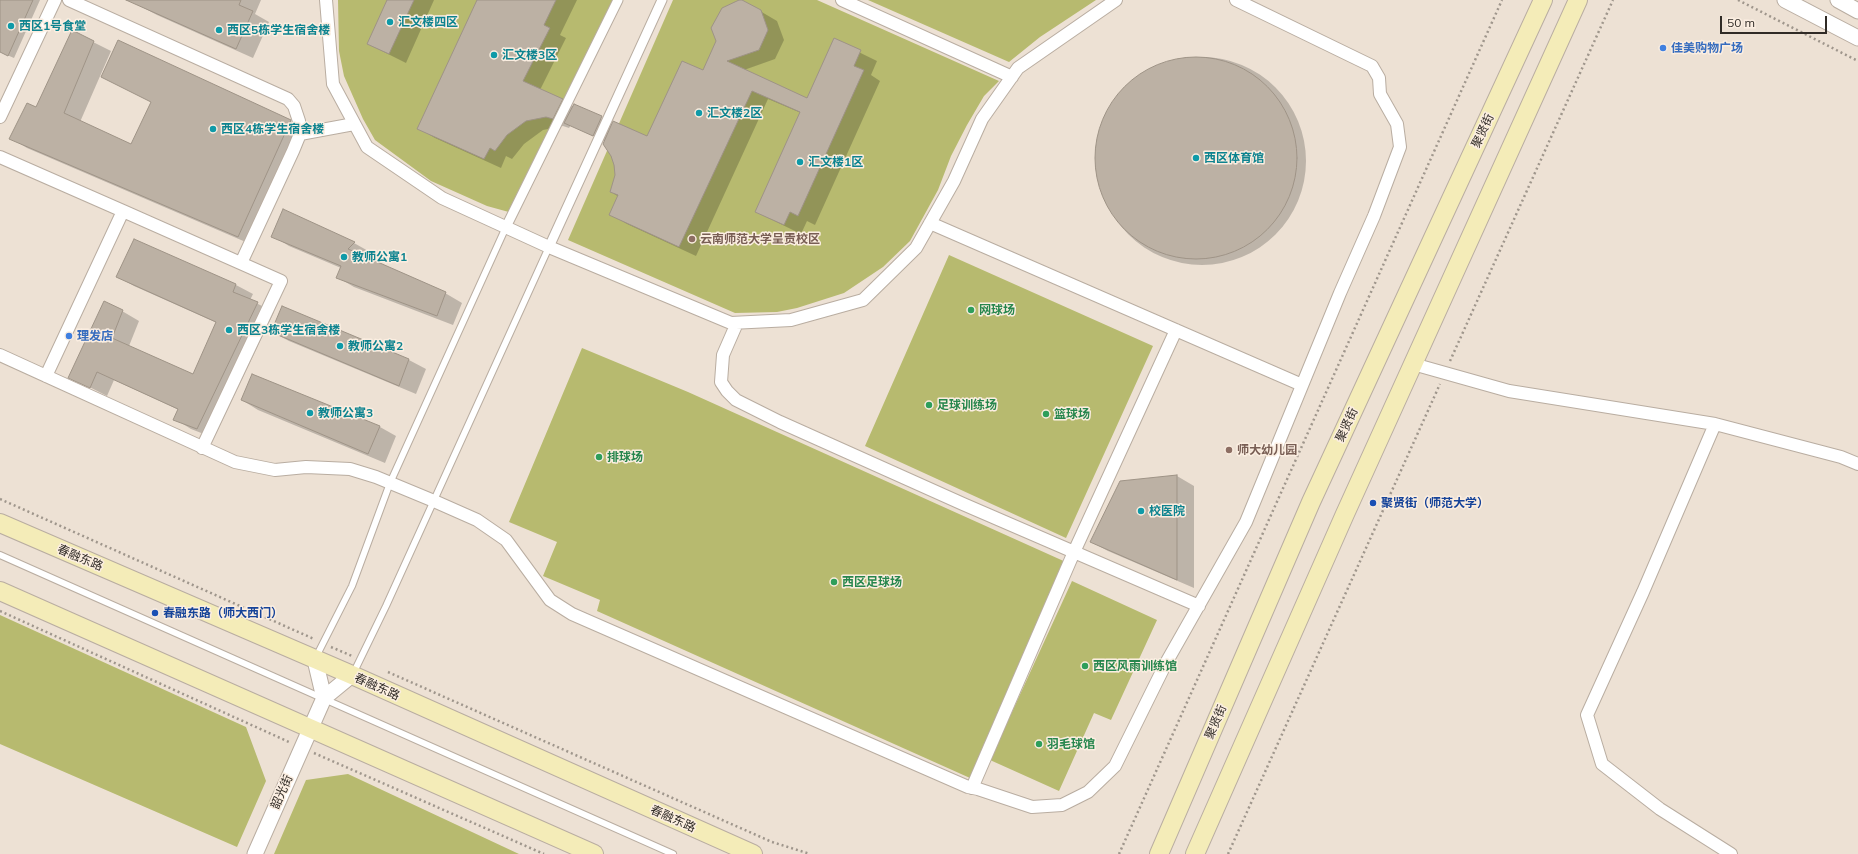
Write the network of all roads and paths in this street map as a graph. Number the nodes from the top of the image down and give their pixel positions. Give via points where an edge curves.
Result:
1 (54, 0) edge
2 (69, 0) edge
3 (326, 0) edge
4 (618, 0) edge
5 (662, 0) edge
6 (842, 0) edge
7 (1116, 0) edge
8 (1236, 0) edge
9 (1502, 0) edge
10 (1543, 0) edge
11 (1578, 0) edge
12 (1613, 0) edge
13 (1738, 0) edge
14 (1784, 0) edge
15 (1838, 0) edge
16 (1858, 11) edge
17 (1858, 38) edge
18 (1858, 61) edge
19 (1012, 77) junction
20 (0, 117) edge
21 (354, 124) junction
22 (300, 134) junction
23 (0, 157) edge
24 (123, 211) junction
25 (930, 223) junction
26 (506, 227) junction
27 (549, 247) junction
28 (241, 263) junction
29 (737, 323) junction
30 (1176, 330) junction
31 (0, 356) edge
32 (1413, 364) junction
33 (1445, 373) junction
34 (46, 376) junction
35 (1302, 385) junction
36 (1715, 424) junction
37 (202, 448) junction
38 (1858, 464) edge
39 (390, 483) junction
40 (0, 499) edge
41 (434, 501) junction
42 (0, 523) edge
43 (1074, 552) junction
44 (0, 555) edge
45 (0, 591) edge
46 (1199, 606) junction
47 (0, 611) edge
48 (323, 643) junction
49 (315, 660) junction
50 (360, 660) junction
51 (352, 676) junction
52 (324, 698) junction
53 (310, 729) junction
54 (302, 747) junction
55 (972, 788) junction
56 (255, 854) edge
57 (544, 854) edge
58 (594, 854) edge
59 (673, 854) edge
60 (753, 854) edge
61 (810, 854) edge
62 (1119, 854) edge
63 (1159, 854) edge
64 (1195, 854) edge
65 (1228, 854) edge
66 (1731, 854) edge

1 - 20 street
2 - 22 street via 288,99 294,106
3 - 21 street via 333,84
4 - 26 street
5 - 27 street
6 - 19 street
7 - 19 street via 1018,68
8 - 35 street via 1372,66 1378,78 1380,94 1397,124 1400,147 1374,216
9 - 62 path
10 - 63 main road, 聚贤街 via 1311,502
11 - 32 main road
12 - 33 path
13 - 18 path
14 - 17 street
15 - 16 street
19 - 25 street via 982,119 954,181
21 - 22 street
21 - 26 street via 367,147 442,198
22 - 28 street
23 - 24 street
24 - 28 street
24 - 34 street
25 - 29 street via 916,248 863,300 791,320
25 - 30 street
26 - 27 street
26 - 39 lane
27 - 29 street via 731,323
27 - 41 lane
28 - 37 street via 281,281
29 - 43 street via 723,355 721,382 736,400
30 - 35 street
30 - 43 street
31 - 34 street
32 - 33 street
32 - 64 main road
33 - 36 street via 1509,391
33 - 65 path
34 - 37 street
35 - 46 street via 1246,522
36 - 38 street via 1841,457
36 - 66 street via 1587,715 1602,764 1660,809
37 - 39 street via 235,462 275,470 306,467 350,469
39 - 41 street
39 - 48 lane via 352,586
40 - 48 path
41 - 50 lane
41 - 55 street via 477,520 506,540 550,600 572,614
42 - 49 main road, 春融东路
43 - 46 street
43 - 55 street
44 - 52 lane
45 - 53 main road
46 - 55 street via 1166,663 1115,766 1088,792 1062,805 1032,807
47 - 54 path
48 - 49 lane
48 - 50 path
49 - 51 main road, 春融东路
49 - 52 street
50 - 51 lane
50 - 61 path via 772,842
51 - 52 street
51 - 60 main road, 春融东路
52 - 53 street, 韶光街
52 - 59 lane
53 - 54 street, 韶光街
53 - 58 main road
54 - 56 street, 韶光街
54 - 57 path

